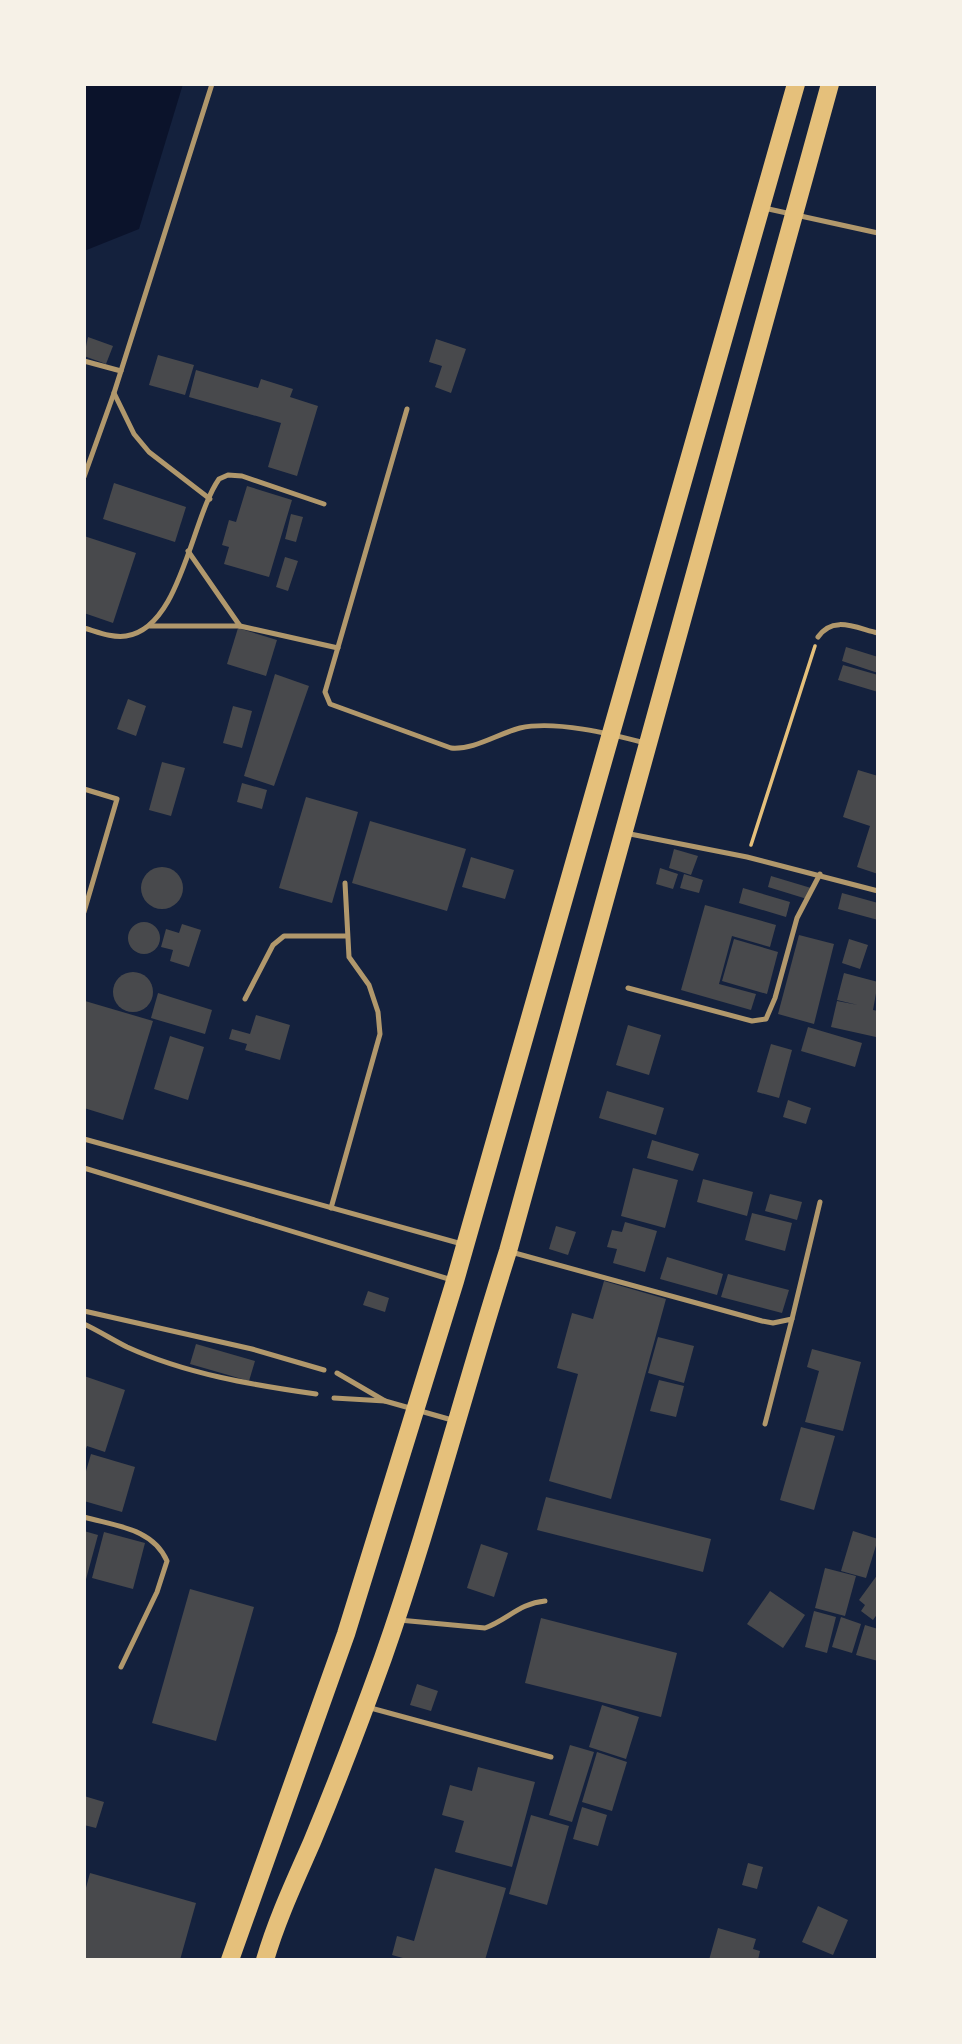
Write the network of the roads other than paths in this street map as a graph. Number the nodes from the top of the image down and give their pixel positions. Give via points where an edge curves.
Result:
1 (212, 84) edge
2 (796, 84) edge
3 (830, 84) edge
4 (761, 207) junction
5 (793, 215) junction
6 (878, 233) edge
7 (84, 361) edge
8 (121, 371) junction
9 (114, 393) junction
10 (407, 409) dead end
11 (84, 477) edge
12 (209, 499) junction
13 (324, 504) dead end
14 (188, 551) junction
15 (149, 626) junction
16 (240, 626) junction
17 (84, 628) edge
18 (878, 633) edge
19 (818, 637) road end
20 (338, 648) junction
21 (611, 734) junction
22 (649, 744) junction
23 (84, 789) edge
24 (624, 833) junction
25 (820, 874) junction
26 (345, 883) dead end
27 (84, 885) edge
28 (91, 887) junction
29 (878, 891) edge
30 (84, 912) edge
31 (346, 936) junction
32 (628, 988) dead end
33 (245, 999) dead end
34 (84, 1139) edge
35 (84, 1168) edge
36 (820, 1202) dead end
37 (331, 1208) junction
38 (465, 1245) junction
39 (508, 1251) junction
40 (455, 1281) junction
41 (84, 1311) edge
42 (792, 1319) junction
43 (84, 1324) edge
44 (324, 1370) dead end
45 (337, 1373) dead end
46 (316, 1394) dead end
47 (334, 1398) dead end
48 (386, 1401) junction
49 (416, 1409) junction
50 (455, 1421) junction
51 (765, 1424) dead end
52 (84, 1517) edge
53 (545, 1601) dead end
54 (396, 1620) junction
55 (121, 1667) dead end
56 (364, 1706) junction
57 (551, 1757) dead end
58 (243, 1918) junction
59 (274, 1927) junction
60 (230, 1960) edge
61 (265, 1960) edge

1 - 8 lane
2 - 4 highway
3 - 5 highway
4 - 5 lane
4 - 21 highway
5 - 6 lane
5 - 22 highway
7 - 8 lane
8 - 9 lane
9 - 11 lane
9 - 12 lane via 134,434 149,452
10 - 20 lane
12 - 13 lane via 219,479 228,475
12 - 14 lane
14 - 15 lane via 166,607
14 - 16 lane
15 - 16 lane
15 - 17 lane via 116,636
16 - 20 lane
18 - 19 lane via 834,623 825,626
20 - 21 lane via 325,692 330,704 452,748 522,728
21 - 22 lane
21 - 38 highway
22 - 24 highway
23 - 28 lane via 117,799
24 - 25 lane
24 - 39 highway
25 - 29 lane
25 - 32 lane via 797,918 766,1019 752,1021
26 - 31 lane
27 - 28 lane
28 - 30 lane
31 - 33 lane via 284,936 273,945
31 - 37 lane via 349,957 369,985 380,1034
34 - 37 lane
35 - 40 lane
36 - 42 lane
37 - 38 lane
38 - 40 highway
39 - 42 lane via 762,1321
39 - 50 highway
40 - 49 highway
41 - 44 lane
42 - 51 lane
43 - 46 lane via 129,1348 177,1365 255,1386
45 - 48 lane
47 - 48 lane
48 - 49 lane
49 - 50 lane
49 - 58 highway via 341,1647
50 - 54 highway
52 - 55 lane via 141,1533 167,1561
53 - 54 lane via 513,1610 485,1628
54 - 56 highway
56 - 57 lane
56 - 59 highway
58 - 59 highway
58 - 60 highway
59 - 61 highway

